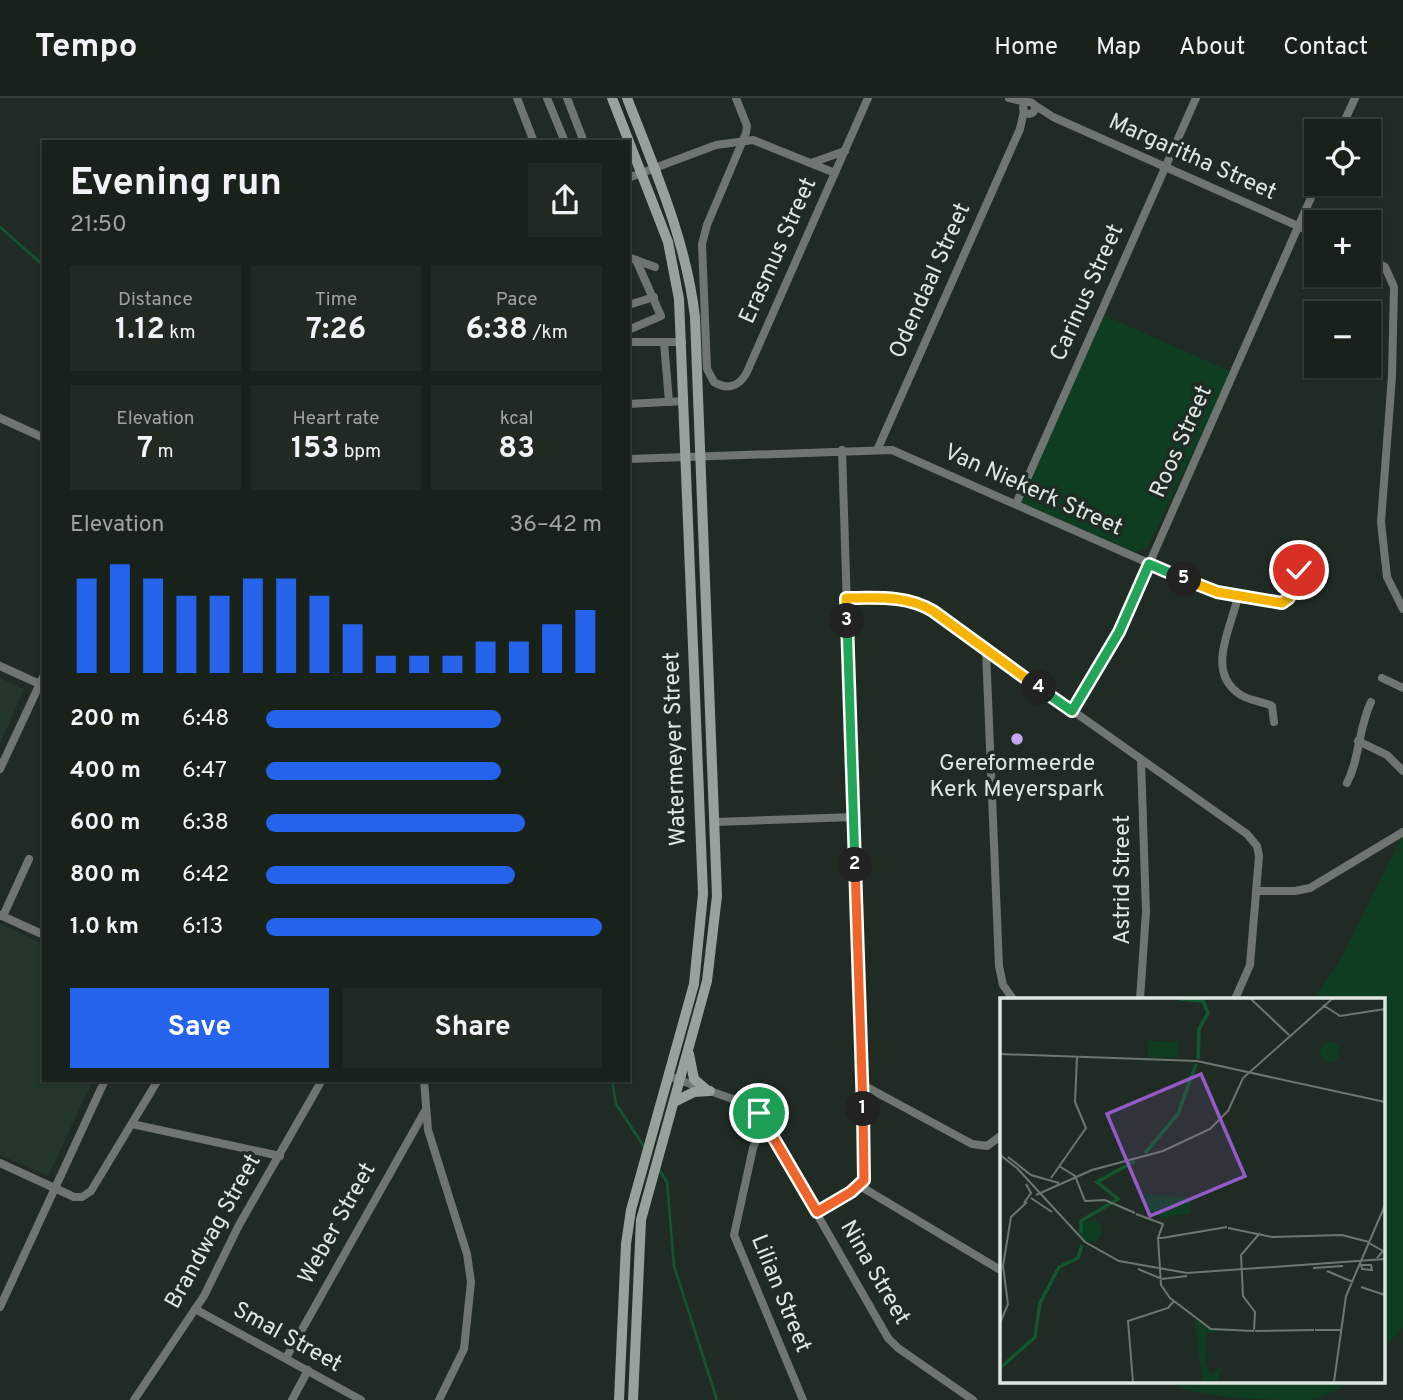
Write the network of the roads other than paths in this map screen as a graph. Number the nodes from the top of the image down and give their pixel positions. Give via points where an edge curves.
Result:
1 (517, 98) edge
2 (547, 98) edge
3 (567, 98) edge
4 (612, 98) edge
5 (627, 98) edge
6 (736, 98) edge
7 (868, 98) edge
8 (1010, 98) edge
9 (1196, 98) edge
10 (1355, 98) edge
11 (1030, 105) edge
12 (1345, 119) edge
13 (583, 139) edge
14 (533, 140) edge
15 (566, 140) edge
16 (628, 140) edge
17 (744, 141) junction
18 (630, 145) edge
19 (845, 151) junction
20 (811, 163) junction
21 (1165, 167) junction
22 (654, 168) junction
23 (641, 173) junction
24 (835, 173) junction
25 (630, 177) edge
26 (1312, 196) edge
27 (1299, 226) junction
28 (1304, 228) edge
29 (632, 258) edge
30 (1381, 265) edge
31 (655, 267) dead end
32 (654, 297) junction
33 (630, 304) edge
34 (630, 329) edge
35 (630, 342) edge
36 (664, 342) junction
37 (682, 342) junction
38 (684, 401) junction
39 (669, 402) junction
40 (630, 404) edge
41 (0, 418) edge
42 (42, 437) edge
43 (878, 449) junction
44 (842, 450) junction
45 (701, 455) junction
46 (686, 457) junction
47 (630, 459) edge
48 (1016, 504) junction
49 (1318, 563) dead end
50 (1149, 564) junction
51 (1238, 596) junction
52 (846, 598) junction
53 (1403, 609) edge
54 (986, 650) junction
55 (0, 666) edge
56 (1382, 678) dead end
57 (42, 682) edge
58 (1403, 688) edge
59 (1371, 702) dead end
60 (1072, 711) junction
61 (1274, 722) dead end
62 (1358, 741) junction
63 (1141, 760) junction
64 (0, 769) edge
65 (1403, 771) edge
66 (1347, 783) dead end
67 (854, 817) junction
68 (715, 822) junction
69 (1403, 832) edge
70 (29, 859) dead end
71 (1256, 891) junction
72 (2, 916) edge
73 (42, 935) edge
74 (1012, 998) edge
75 (1140, 998) edge
76 (1235, 998) edge
77 (690, 1045) junction
78 (668, 1076) junction
79 (680, 1080) junction
80 (104, 1082) edge
81 (157, 1082) edge
82 (321, 1082) edge
83 (424, 1082) edge
84 (863, 1085) junction
85 (709, 1091) junction
86 (674, 1102) junction
87 (425, 1110) junction
88 (764, 1121) junction
89 (132, 1124) junction
90 (1000, 1136) edge
91 (279, 1156) junction
92 (0, 1163) edge
93 (860, 1186) junction
94 (55, 1188) junction
95 (817, 1212) junction
96 (1000, 1269) edge
97 (0, 1307) edge
98 (195, 1309) junction
99 (286, 1358) junction
100 (308, 1370) junction
101 (134, 1400) edge
102 (292, 1400) edge
103 (361, 1400) edge
104 (439, 1400) edge
105 (619, 1400) edge
106 (633, 1400) edge
107 (803, 1400) edge
108 (973, 1400) edge

1 - 14 street
2 - 15 street
3 - 13 street
4 - 16 main road, Watermeyer Street
5 - 22 main road, Watermeyer Street
6 - 17 street via 747,126
7 - 19 street, Erasmus Street
8 - 11 street, Margaritha Street
9 - 21 street, Carinus Street
10 - 12 street
11 - 21 street, Margaritha Street
11 - 43 street, Odendaal Street
17 - 20 street via 763,142
17 - 22 street via 716,145
17 - 24 street, Erasmus Street via 703,236 708,372 722,386 742,380
18 - 23 main road, Watermeyer Street
19 - 20 street
19 - 24 street, Erasmus Street
20 - 24 street
21 - 27 street, Margaritha Street
21 - 48 street, Carinus Street
22 - 23 street
22 - 45 main road, Watermeyer Street via 688,267 695,317
23 - 25 street
23 - 37 main road, Watermeyer Street via 675,270
26 - 27 street, Roos Street
27 - 28 street, Margaritha Street
27 - 50 street, Roos Street
29 - 31 street
29 - 32 street
30 - 53 street via 1394,287 1381,522 1387,577
32 - 33 street
32 - 34 street via 661,316
35 - 36 street
36 - 37 street
36 - 39 street
37 - 38 main road, Watermeyer Street
38 - 39 street
38 - 46 main road, Watermeyer Street
39 - 40 street
41 - 42 street
43 - 44 street, Van Niekerk Street
43 - 48 street, Van Niekerk Street via 896,452
44 - 45 street, Van Niekerk Street
44 - 52 street
45 - 46 street, Van Niekerk Street
45 - 68 main road, Watermeyer Street
46 - 47 street, Van Niekerk Street
46 - 78 main road, Watermeyer Street via 702,922 694,984
48 - 50 street, Van Niekerk Street
49 - 51 street, Van Niekerk Street via 1301,567 1285,602
50 - 51 street, Van Niekerk Street via 1205,588
50 - 60 street, Roos Street via 1119,632
51 - 61 street via 1220,658 1235,690 1272,706
52 - 54 street via 915,603
52 - 67 street
54 - 60 street
54 - 74 street via 999,967
55 - 57 street
56 - 58 street
57 - 64 street
59 - 62 street
60 - 63 street
62 - 65 street via 1387,755
62 - 66 street
63 - 71 street via 1252,839 1259,856
63 - 75 street, Astrid Street via 1146,912
67 - 68 street
67 - 84 street
68 - 77 main road, Watermeyer Street via 716,924
69 - 71 street via 1310,888
70 - 72 street
71 - 76 street via 1249,967
72 - 73 street
77 - 79 main road, Watermeyer Street
77 - 85 main road via 691,1071
78 - 79 street, Nina Street
78 - 105 main road, Watermeyer Street via 641,1168 626,1244
79 - 85 street, Nina Street
79 - 86 main road, Watermeyer Street
80 - 94 street
81 - 89 street
82 - 91 street, Brandwag Street
83 - 87 street
84 - 90 street via 972,1144 987,1146
84 - 93 street via 866,1169
85 - 86 main road via 694,1092
85 - 88 street, Nina Street via 751,1107
86 - 106 main road, Watermeyer Street via 650,1181 638,1252
87 - 99 street, Weber Street
87 - 104 street via 471,1282 464,1349
88 - 95 street, Nina Street
88 - 107 street, Lilian Street via 753,1148 734,1235
89 - 91 street
89 - 94 street via 85,1196 75,1198
91 - 98 street, Brandwag Street
92 - 94 street
93 - 95 street
93 - 96 street
94 - 97 street
95 - 108 street, Nina Street via 890,1340
98 - 99 street, Smal Street
98 - 101 street, Brandwag Street
99 - 100 street, Smal Street
100 - 102 street
100 - 103 street, Smal Street

